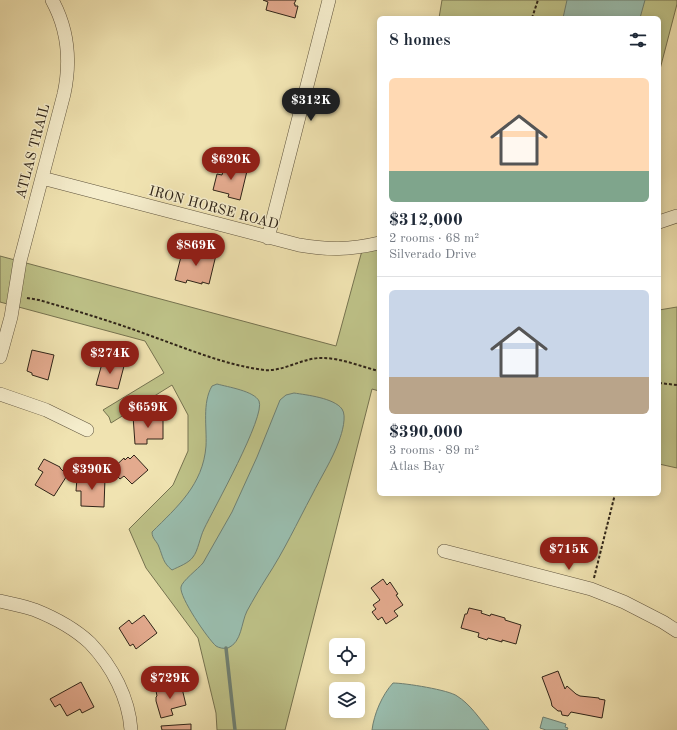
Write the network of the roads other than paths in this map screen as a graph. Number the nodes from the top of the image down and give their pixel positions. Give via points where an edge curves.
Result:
1 (52, 0) edge
2 (329, 0) edge
3 (42, 178) junction
4 (677, 216) edge
5 (661, 221) edge
6 (268, 238) junction
7 (377, 243) edge
8 (0, 357) edge
9 (0, 394) edge
10 (87, 430) dead end
11 (444, 551) dead end
12 (0, 601) edge
13 (677, 631) edge
14 (131, 730) edge

1 - 3 street, ATLAS TRAIL via 63,25 68,68 64,94
2 - 6 street
3 - 6 street, IRON HORSE ROAD
3 - 8 street, ATLAS TRAIL via 20,261 11,317
4 - 5 street
6 - 7 street, IRON HORSE ROAD via 320,249 344,249
9 - 10 street via 46,410
11 - 13 street via 591,589 628,604
12 - 14 street via 54,618 89,643 113,673 127,708

